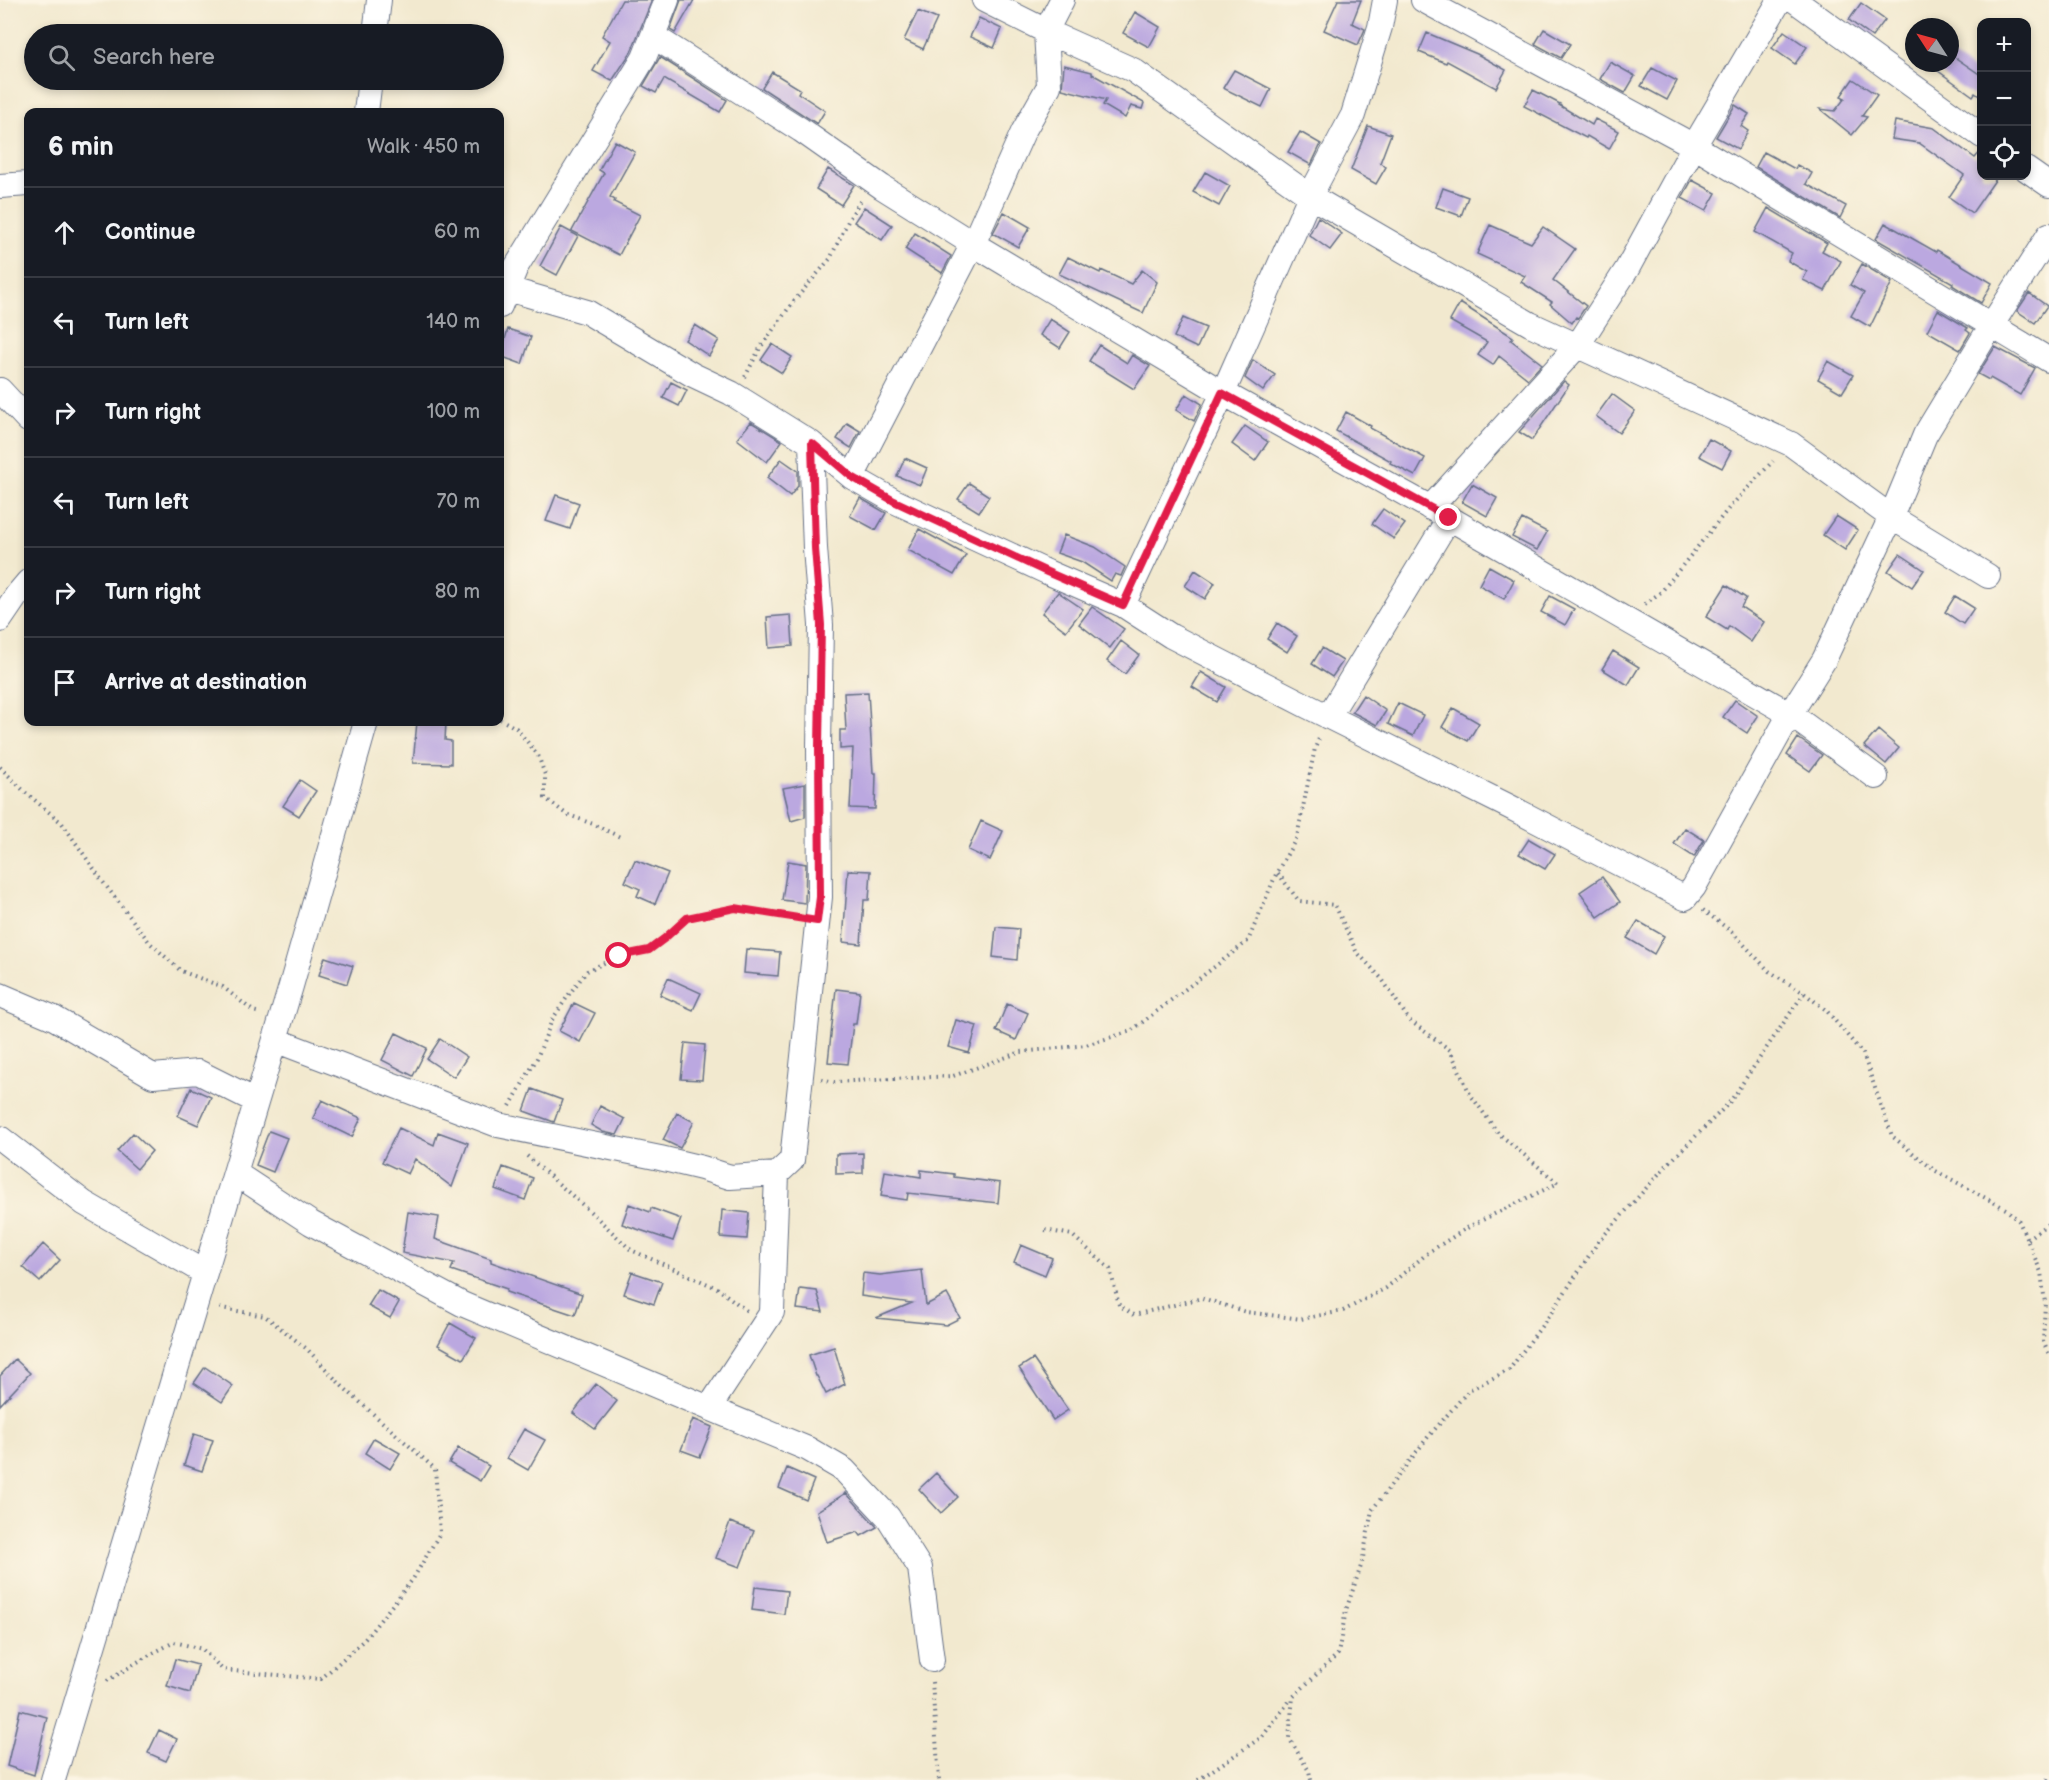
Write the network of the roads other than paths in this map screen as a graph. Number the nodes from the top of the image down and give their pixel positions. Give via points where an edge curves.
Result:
1 (379, 0) edge
2 (667, 0) edge
3 (984, 0) edge
4 (1062, 0) edge
5 (1385, 0) edge
6 (1423, 0) edge
7 (1780, 0) edge
8 (1794, 0) edge
9 (376, 24) edge
10 (1046, 31) junction
11 (653, 36) junction
12 (369, 90) edge
13 (366, 108) edge
14 (1977, 132) edge
15 (1694, 146) junction
16 (2031, 172) edge
17 (24, 184) edge
18 (2049, 185) edge
19 (0, 186) edge
20 (1310, 196) junction
21 (2049, 235) edge
22 (974, 244) junction
23 (508, 263) edge
24 (504, 298) edge
25 (1991, 326) junction
26 (1578, 345) junction
27 (2049, 360) edge
28 (0, 390) edge
29 (1222, 393) junction
30 (24, 416) edge
31 (812, 443) junction
32 (852, 477) junction
33 (1440, 513) junction
34 (1891, 517) junction
35 (1988, 576) dead end
36 (24, 587) edge
37 (1123, 605) junction
38 (0, 620) edge
39 (1790, 714) junction
40 (1328, 717) junction
41 (365, 726) edge
42 (1876, 777) dead end
43 (0, 994) edge
44 (278, 1029) junction
45 (256, 1101) junction
46 (0, 1138) edge
47 (235, 1173) junction
48 (777, 1174) junction
49 (205, 1273) junction
50 (709, 1408) junction
51 (932, 1660) road end
52 (53, 1780) edge

1 - 9 street
2 - 11 street
3 - 10 street
4 - 10 street
5 - 20 street via 1353,115
6 - 15 street
7 - 15 street
8 - 14 street
10 - 20 street via 1133,70
10 - 22 street via 1048,86 1023,132
11 - 22 street
11 - 23 street via 644,58
12 - 13 street
15 - 25 street
15 - 26 street via 1627,270
16 - 18 street
17 - 19 street
20 - 26 street via 1530,324
20 - 29 street
21 - 25 street
22 - 29 street
22 - 32 street
23 - 24 street
24 - 31 street via 587,312
25 - 27 street
25 - 34 street via 1926,435
26 - 33 street
26 - 34 street via 1791,444
28 - 30 street
29 - 33 street
29 - 37 street
31 - 32 street
31 - 48 street via 821,625 820,897 792,1160
32 - 37 street via 894,501
33 - 39 street
33 - 40 street
34 - 35 street
34 - 39 street via 1824,660
36 - 38 street
37 - 40 street via 1171,636
39 - 40 street via 1685,898
39 - 42 street
41 - 44 street
43 - 45 street via 54,1018 153,1076 198,1072
44 - 45 street
44 - 48 street via 498,1125 660,1158 730,1177
45 - 47 street
46 - 49 street via 84,1203
47 - 49 street
47 - 50 street via 311,1223 462,1304
48 - 50 street via 772,1312
49 - 52 street
50 - 51 street via 808,1449 844,1470 888,1517 920,1568

